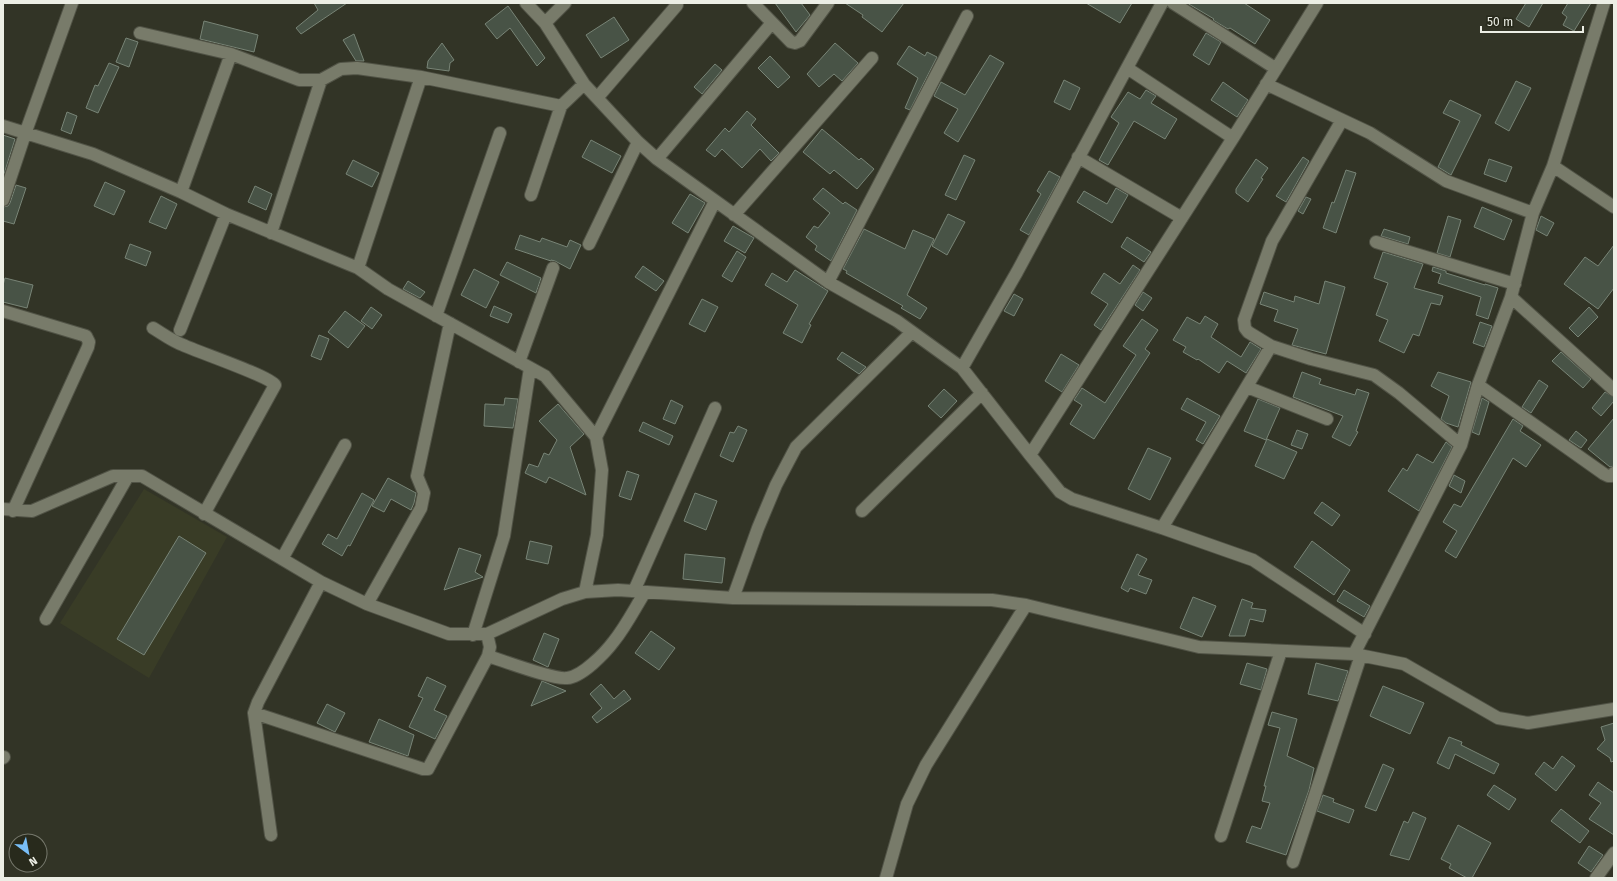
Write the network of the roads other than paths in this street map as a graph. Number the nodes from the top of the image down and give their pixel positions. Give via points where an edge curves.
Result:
1 (72, 3) edge
2 (526, 3) edge
3 (565, 3) edge
4 (753, 3) edge
5 (828, 3) edge
6 (1162, 3) edge
7 (1173, 3) edge
8 (1317, 3) edge
9 (1604, 3) edge
10 (677, 5) dead end
11 (967, 16) dead end
12 (546, 22) junction
13 (771, 24) junction
14 (140, 33) dead end
15 (231, 54) junction
16 (872, 58) dead end
17 (1127, 68) junction
18 (1275, 68) junction
19 (421, 77) junction
20 (322, 80) junction
21 (584, 84) junction
22 (1266, 84) junction
23 (597, 98) junction
24 (561, 106) junction
25 (1342, 120) junction
26 (3, 126) edge
27 (25, 134) junction
28 (500, 134) dead end
29 (1233, 138) junction
30 (638, 142) junction
31 (1078, 157) junction
32 (657, 159) junction
33 (1553, 166) junction
34 (181, 192) junction
35 (531, 195) dead end
36 (3, 200) edge
37 (715, 201) junction
38 (1614, 207) edge
39 (1532, 213) junction
40 (226, 214) junction
41 (734, 215) junction
42 (1182, 218) junction
43 (271, 233) junction
44 (1376, 242) dead end
45 (589, 244) dead end
46 (358, 268) junction
47 (554, 268) dead end
48 (828, 282) junction
49 (1515, 284) junction
50 (1511, 297) junction
51 (3, 311) edge
52 (436, 316) junction
53 (450, 323) junction
54 (154, 328) dead end
55 (180, 330) dead end
56 (912, 332) junction
57 (1271, 346) junction
58 (519, 362) junction
59 (530, 368) junction
60 (962, 368) junction
61 (1478, 385) junction
62 (1247, 387) junction
63 (1614, 390) edge
64 (982, 393) junction
65 (715, 408) dead end
66 (1328, 419) dead end
67 (596, 437) junction
68 (1461, 444) junction
69 (345, 445) dead end
70 (1030, 455) junction
71 (1614, 473) edge
72 (128, 476) junction
73 (8, 510) edge
74 (862, 511) dead end
75 (204, 514) junction
76 (1162, 528) junction
77 (282, 559) junction
78 (321, 582) junction
79 (585, 592) junction
80 (640, 592) junction
81 (733, 598) junction
82 (366, 604) junction
83 (1026, 605) junction
84 (46, 619) dead end
85 (487, 634) junction
86 (1365, 634) junction
87 (474, 635) junction
88 (1282, 651) junction
89 (1358, 655) junction
90 (488, 656) junction
91 (1614, 709) edge
92 (254, 713) junction
93 (271, 835) dead end
94 (1221, 836) dead end
95 (1614, 854) edge
96 (1293, 862) dead end
97 (886, 878) edge
98 (1596, 878) edge

1 - 27 street
2 - 12 street
3 - 12 street
4 - 13 street
5 - 13 street via 800,42 790,42
6 - 17 street
7 - 18 street
8 - 18 street
9 - 33 street
10 - 23 street
11 - 48 street
12 - 21 street
13 - 32 street
14 - 15 street
15 - 20 street via 298,80
15 - 34 street
16 - 41 street
17 - 29 street
17 - 31 street
18 - 22 street
19 - 20 street via 357,68 341,69
19 - 24 street
19 - 46 street
20 - 43 street
21 - 23 street
21 - 24 street
22 - 25 street
22 - 29 street
23 - 30 street
24 - 35 street
25 - 39 street via 1370,133 1446,181
25 - 57 street via 1272,241 1244,320 1248,332
26 - 27 street
27 - 34 street via 93,154
27 - 36 street
28 - 52 street
29 - 42 street
30 - 32 street
30 - 45 street
31 - 42 street
31 - 60 street
32 - 37 street
33 - 38 street
33 - 39 street
34 - 40 street
37 - 41 street
37 - 67 street
39 - 49 street
40 - 43 street
40 - 55 street
41 - 48 street
42 - 70 street
43 - 46 street
44 - 49 street
46 - 52 street via 388,289
47 - 58 street
48 - 56 street
49 - 50 street
50 - 61 street
50 - 63 street
51 - 73 street via 86,336 89,342
52 - 53 street
53 - 58 street
53 - 82 street via 417,476 424,492 421,508
54 - 75 street via 181,345 260,376 274,382 275,385
56 - 60 street
56 - 81 street via 796,447 758,528
57 - 62 street
57 - 68 street via 1374,375
58 - 59 street
59 - 67 street via 545,376
59 - 87 street via 504,536
60 - 64 street
61 - 68 street
61 - 71 street via 1604,474 1612,476
62 - 66 street
62 - 76 street
64 - 70 street
64 - 74 street
65 - 80 street
67 - 79 street via 602,470 597,535
68 - 86 street
69 - 77 street
70 - 76 street via 1060,492 1072,499
72 - 73 street via 113,476 32,511
72 - 75 street via 142,476
72 - 84 street
75 - 77 street
76 - 86 street via 1253,560
77 - 78 street
78 - 82 street
78 - 92 street
79 - 80 street
79 - 85 street via 562,599
80 - 81 street
80 - 90 street via 614,642 574,677 566,679
81 - 83 street via 992,600
82 - 87 street via 449,634
83 - 88 street via 1199,647
83 - 97 street via 926,765 907,804
85 - 87 street
85 - 90 street via 490,647
86 - 89 street
88 - 89 street
88 - 94 street
89 - 91 street via 1404,664 1498,718 1528,723
89 - 96 street
90 - 92 street via 428,769
92 - 93 street
95 - 98 street

